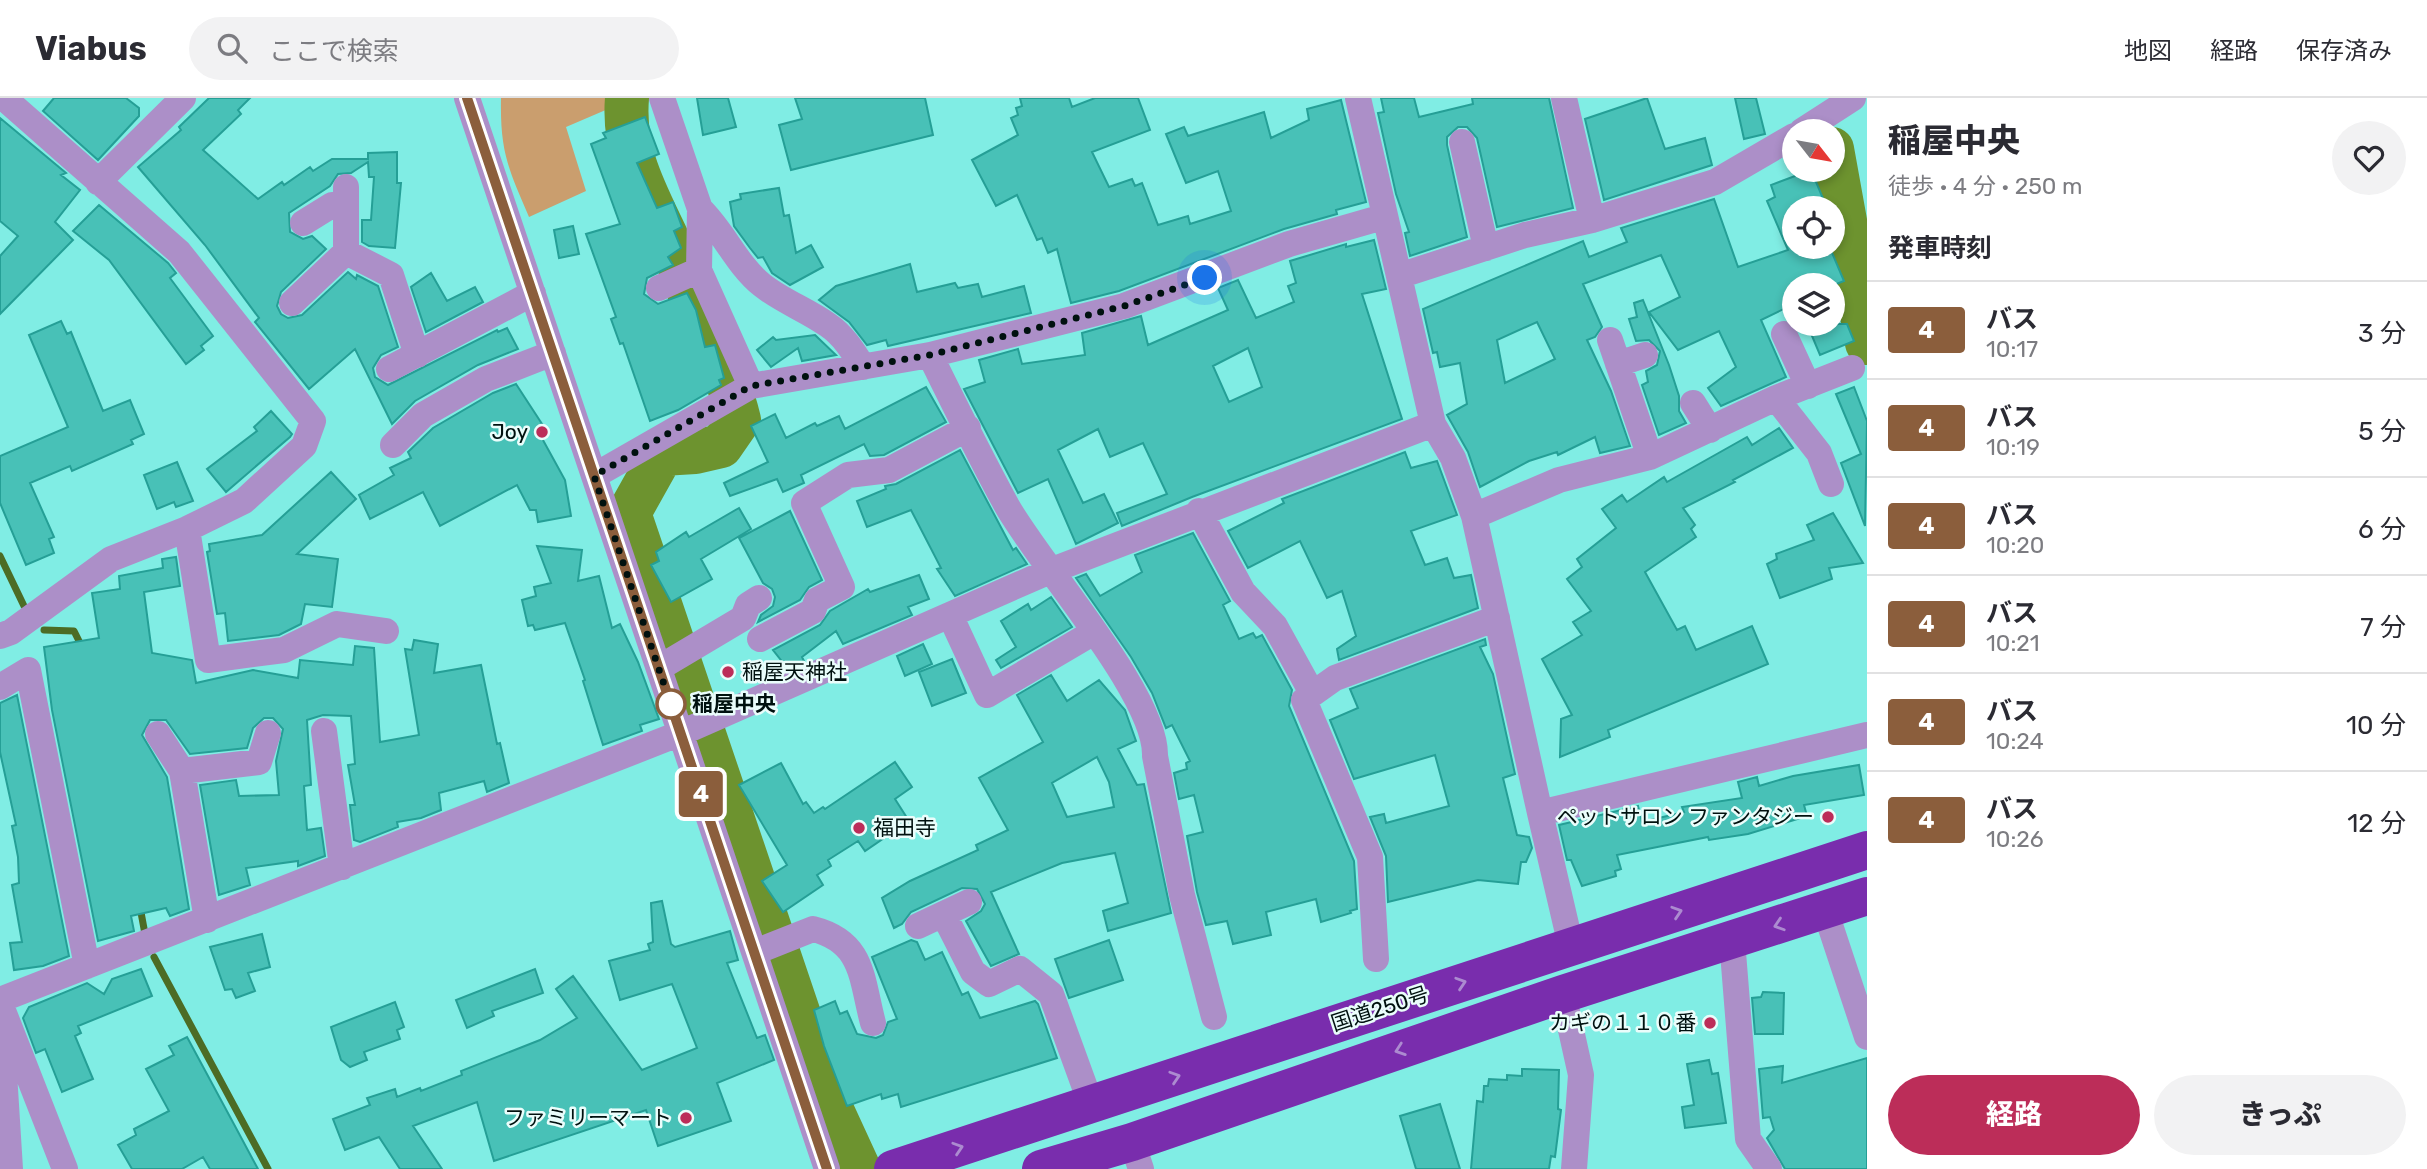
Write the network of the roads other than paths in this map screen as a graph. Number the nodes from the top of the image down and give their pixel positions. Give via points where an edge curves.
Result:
1 (4, 98) edge
2 (467, 98) edge
3 (662, 98) edge
4 (1358, 98) edge
5 (1564, 98) edge
6 (175, 101) edge
7 (1850, 101) edge
8 (1821, 119) edge
9 (1462, 142) dead end
10 (1782, 143) edge
11 (98, 182) junction
12 (700, 209) junction
13 (1383, 217) junction
14 (1592, 220) junction
15 (303, 223) dead end
16 (1486, 248) junction
17 (346, 251) junction
18 (699, 270) junction
19 (1399, 276) junction
20 (659, 288) dead end
21 (533, 293) junction
22 (292, 303) dead end
23 (1785, 336) edge
24 (553, 353) junction
25 (416, 355) junction
26 (930, 355) junction
27 (1645, 355) dead end
28 (863, 366) junction
29 (1852, 368) dead end
30 (389, 369) dead end
31 (751, 386) junction
32 (1808, 386) junction
33 (1776, 398) junction
34 (1693, 403) dead end
35 (1433, 424) junction
36 (968, 428) junction
37 (1710, 430) junction
38 (408, 441) dead end
39 (1650, 457) junction
40 (594, 476) junction
41 (1831, 484) dead end
42 (1199, 511) junction
43 (1474, 516) junction
44 (187, 529) junction
45 (1050, 571) junction
46 (759, 598) dead end
47 (950, 615) junction
48 (1497, 618) junction
49 (386, 631) dead end
50 (1094, 632) junction
51 (0, 636) edge
52 (760, 639) dead end
53 (660, 667) junction
54 (0, 687) edge
55 (1312, 693) junction
56 (268, 733) dead end
57 (681, 733) junction
58 (158, 734) dead end
59 (1867, 735) edge
60 (333, 746) dead end
61 (182, 771) junction
62 (1541, 813) junction
63 (1867, 850) edge
64 (342, 867) junction
65 (1867, 896) edge
66 (969, 902) dead end
67 (1825, 910) junction
68 (944, 915) junction
69 (207, 920) junction
70 (918, 926) dead end
71 (1732, 940) junction
72 (769, 946) junction
73 (1571, 946) junction
74 (1376, 959) dead end
75 (87, 966) junction
76 (1563, 995) junction
77 (0, 1002) edge
78 (0, 1016) edge
79 (1214, 1017) dead end
80 (873, 1023) dead end
81 (1867, 1037) edge
82 (1091, 1104) junction
83 (1137, 1155) edge
84 (10, 1169) edge
85 (65, 1169) edge
86 (827, 1169) edge
87 (894, 1169) edge
88 (1041, 1169) edge
89 (1574, 1169) edge
90 (1769, 1169) edge

1 - 11 street
2 - 21 street
3 - 12 street
4 - 13 street
5 - 14 street
6 - 11 street
7 - 8 street
9 - 16 street
10 - 14 street via 1715,182
11 - 44 street via 179,252 313,421 304,446 244,501
12 - 18 street
12 - 28 street via 718,226 743,266 763,285 829,326
13 - 19 street
13 - 26 street via 1289,244 1124,306
14 - 16 street
15 - 17 street via 346,196
16 - 19 street
17 - 22 street
17 - 25 street via 391,275
18 - 20 street
18 - 31 street
19 - 35 street
21 - 24 street
21 - 25 street
23 - 32 street
24 - 38 street via 486,379 423,415
24 - 40 street
25 - 30 street
26 - 28 street
26 - 36 street
27 - 39 street via 1614,352
28 - 31 street
29 - 32 street
31 - 40 street
32 - 33 street
33 - 37 street
33 - 41 street via 1819,453
34 - 37 street
35 - 42 street
35 - 43 street via 1453,458
36 - 45 street via 1008,508
36 - 52 street via 889,471 848,475 804,503 842,587 817,600 813,611
37 - 39 street
39 - 43 street via 1559,480
40 - 53 street
42 - 45 street
42 - 55 street via 1243,592 1275,626
43 - 48 street
44 - 49 street via 197,662 284,650 339,612
44 - 51 street via 111,559
45 - 47 street
45 - 50 street
46 - 53 street via 748,606 743,618
47 - 50 street via 987,695
47 - 57 street
48 - 55 street via 1335,678
48 - 62 street
50 - 79 street via 1145,713 1155,740 1182,895
53 - 57 street
54 - 75 street via 28,670
55 - 74 street via 1304,700 1370,857
56 - 61 street via 262,773
57 - 64 street
57 - 72 street
58 - 61 street
59 - 62 street
60 - 64 street
61 - 69 street
62 - 73 street
73 -> 63 highway, 国道250号
64 - 69 street
65 - 67 highway
66 - 68 street
67 -> 71 highway
67 - 81 street
68 - 70 street
68 - 82 street via 973,972 989,984 1020,969 1051,994
69 - 75 street
71 - 76 highway
71 - 90 street via 1748,1139
72 - 80 street via 813,929 843,940 857,961
72 - 86 street
82 -> 73 highway, 国道250号
75 - 77 street
76 -> 83 highway
76 - 89 street via 1581,1075
77 - 85 street
78 - 84 street
87 -> 82 highway, 国道250号
83 - 88 highway

